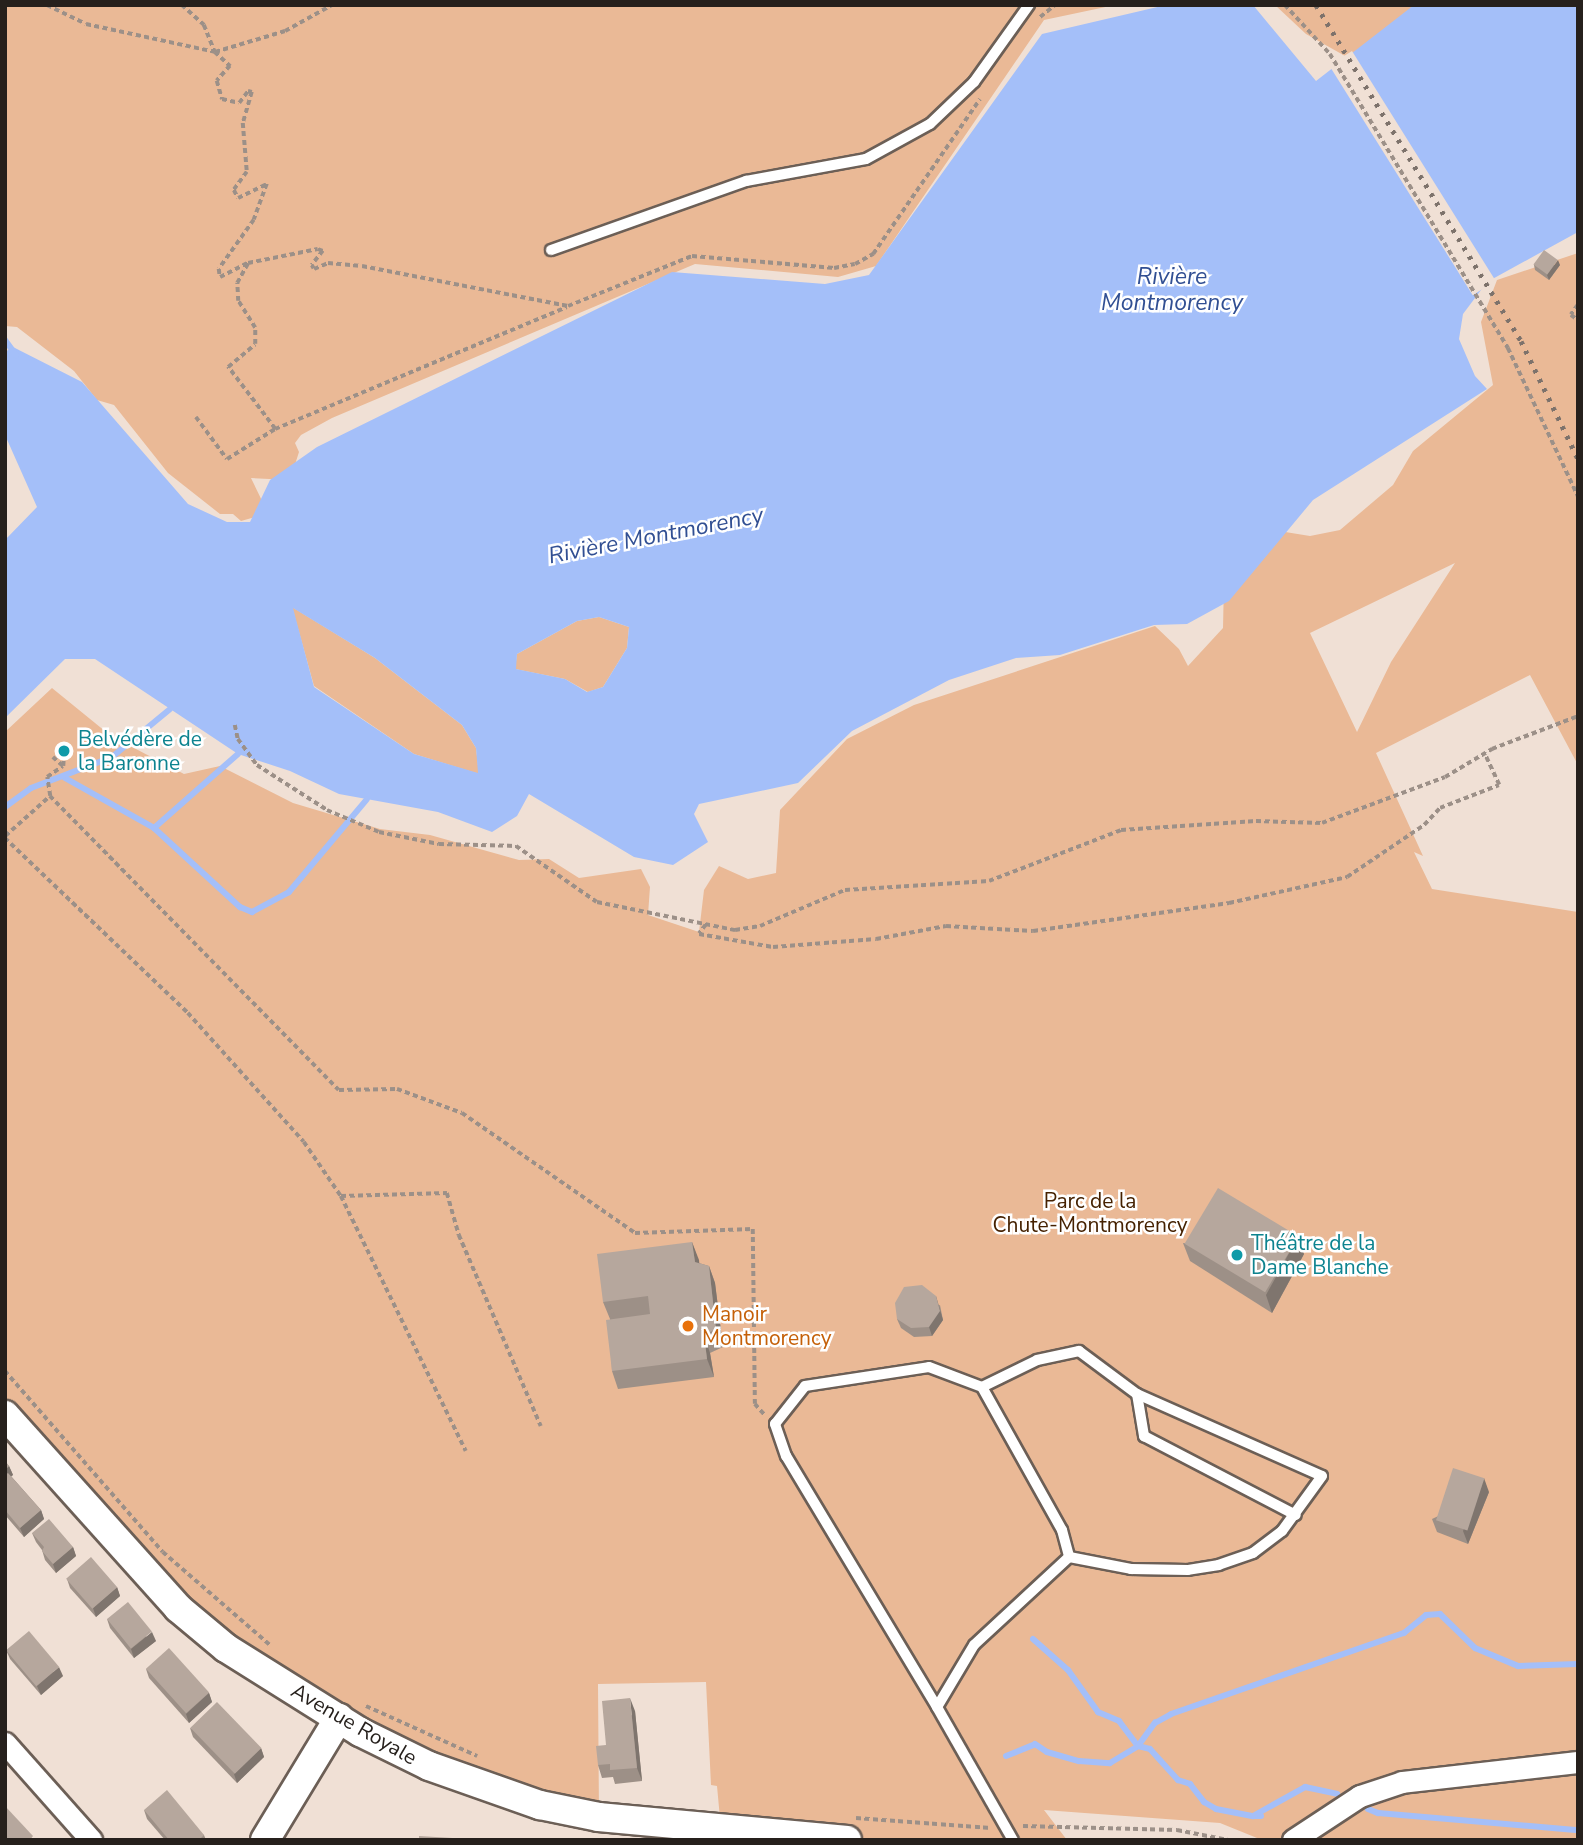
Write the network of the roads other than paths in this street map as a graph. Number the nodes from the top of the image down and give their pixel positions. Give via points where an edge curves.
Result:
1 (1029, 5) edge
2 (551, 250) dead end
3 (982, 1387) junction
4 (1137, 1394) junction
5 (5, 1415) edge
6 (1296, 1515) junction
7 (1069, 1557) junction
8 (937, 1707) junction
9 (347, 1709) junction
10 (5, 1743) edge
11 (1578, 1762) edge
12 (850, 1829) edge
13 (91, 1840) edge
14 (265, 1840) edge
15 (1013, 1840) edge
16 (1293, 1840) edge

1 - 2 lane via 974,82 930,124 866,159 746,181
3 - 4 lane via 1037,1360 1079,1351
3 - 7 lane via 1062,1530
3 - 8 lane via 929,1367 805,1386 775,1424 786,1455
4 - 6 lane via 1144,1436
4 - 6 lane via 1322,1476
5 - 9 main road, Avenue Royale via 177,1608 226,1648
6 - 7 lane via 1253,1553 1209,1567 1131,1569
7 - 8 lane via 974,1645
8 - 15 lane
9 - 12 main road, Avenue Royale via 429,1766 540,1805 599,1818
9 - 14 main road
10 - 13 street
11 - 16 street via 1402,1782 1360,1796

